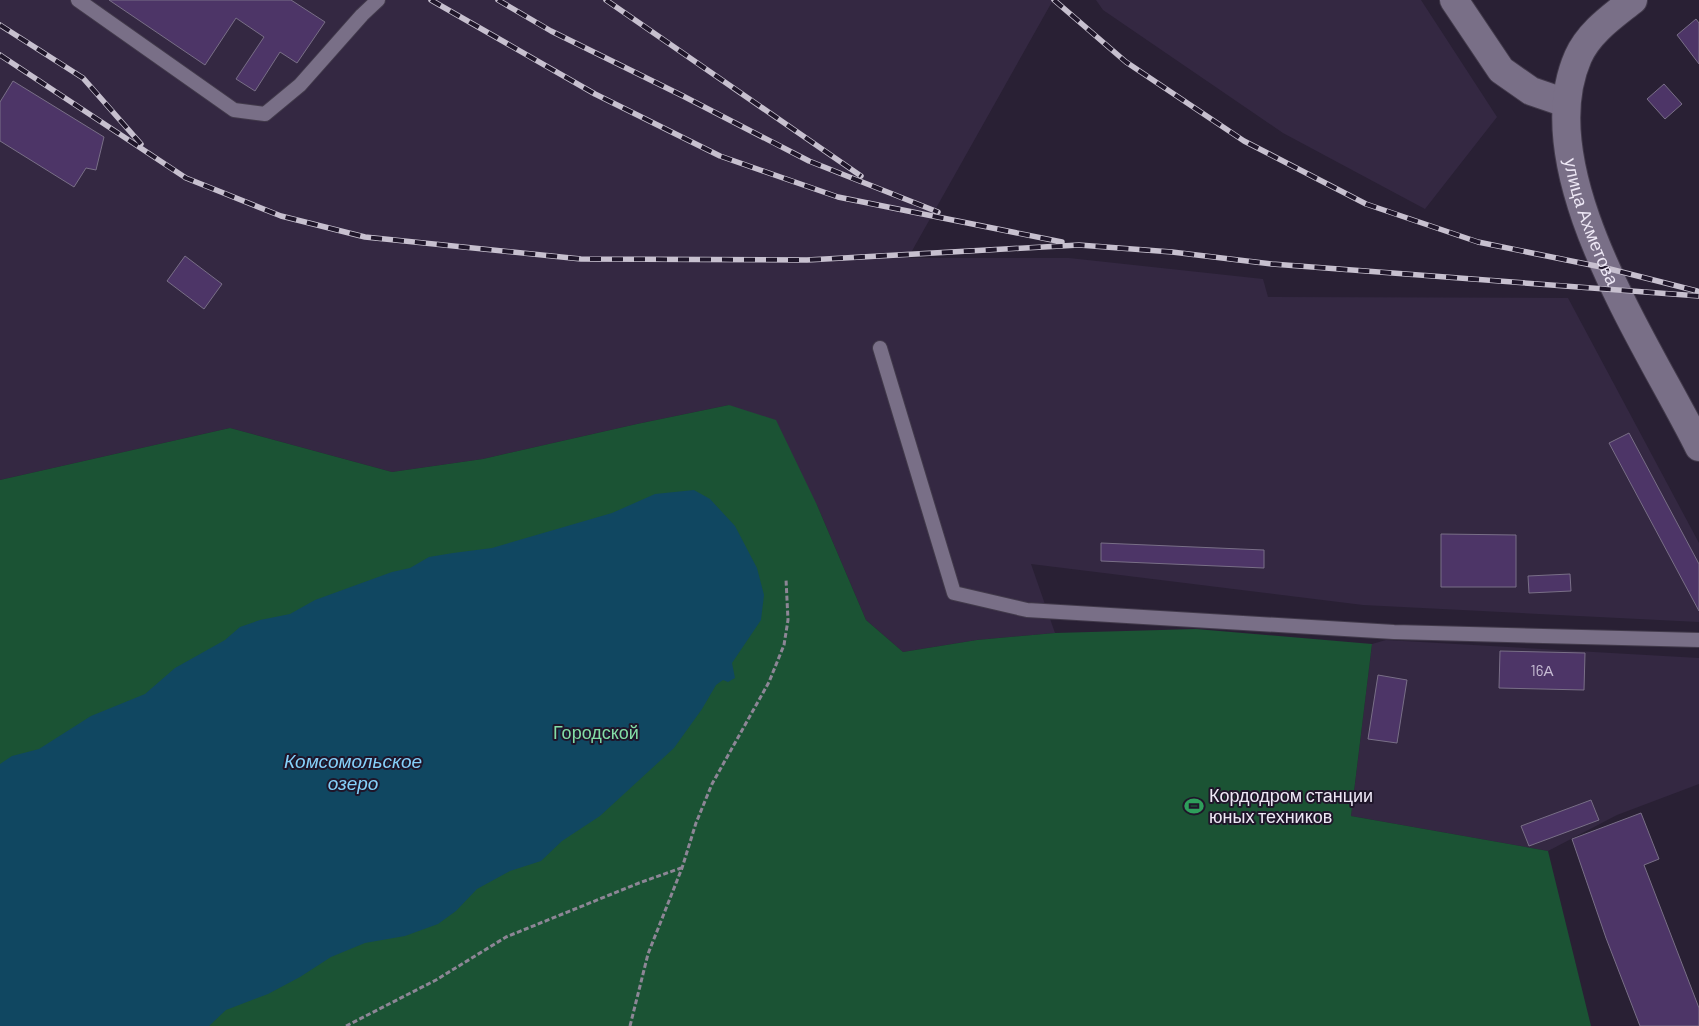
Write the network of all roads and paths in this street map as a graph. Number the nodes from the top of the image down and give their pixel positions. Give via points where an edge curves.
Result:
1 (78, 0) edge
2 (378, 0) edge
3 (1454, 0) edge
4 (1633, 0) edge
5 (1566, 103) junction
6 (880, 348) dead end
7 (1699, 447) edge
8 (786, 579) dead end
9 (1699, 640) edge
10 (682, 868) junction
11 (346, 1026) edge
12 (630, 1026) edge

1 - 2 lane via 234,110 265,114 300,85
3 - 5 main road via 1501,70 1531,91
4 - 5 main road, улица Ахметова via 1605,21 1578,56
5 - 7 main road, улица Ахметова via 1569,153 1591,235 1616,290
6 - 9 lane via 954,593 1027,610 1394,632
8 - 10 path via 788,620 784,645 769,682 712,784
10 - 11 path via 506,937 436,980
10 - 12 path via 648,954

